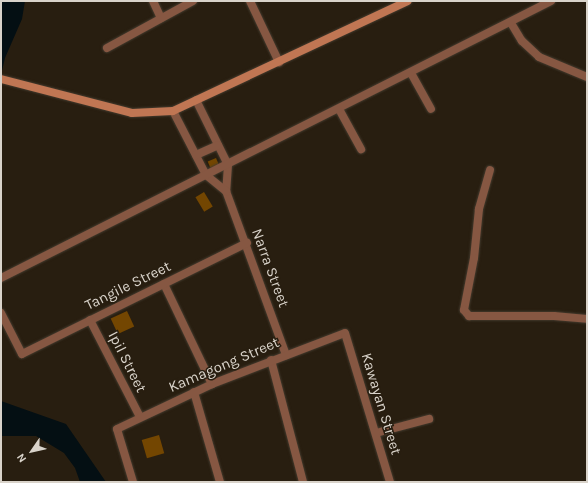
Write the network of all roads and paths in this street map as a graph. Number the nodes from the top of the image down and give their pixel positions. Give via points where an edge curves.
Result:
1 (153, 1) edge
2 (193, 1) edge
3 (250, 1) edge
4 (408, 1) edge
5 (551, 1) edge
6 (161, 18) junction
7 (511, 23) junction
8 (107, 48) dead end
9 (279, 62) junction
10 (411, 73) junction
11 (587, 77) edge
12 (1, 79) edge
13 (196, 100) junction
14 (339, 109) junction
15 (431, 109) dead end
16 (173, 110) junction
17 (218, 144) junction
18 (360, 149) dead end
19 (196, 155) junction
20 (228, 165) junction
21 (490, 170) dead end
22 (206, 175) junction
23 (226, 191) junction
24 (247, 243) junction
25 (1, 278) edge
26 (164, 284) junction
27 (1, 313) edge
28 (587, 319) edge
29 (90, 320) junction
30 (345, 333) joint
31 (286, 355) junction
32 (271, 360) junction
33 (212, 384) junction
34 (194, 392) junction
35 (140, 417) junction
36 (429, 419) dead end
37 (376, 433) junction
38 (133, 482) edge
39 (220, 482) edge
40 (303, 482) edge
41 (390, 482) edge

1 - 6 street
2 - 6 street
3 - 9 street
4 - 9 street
5 - 7 street
6 - 8 street
7 - 10 street
7 - 11 street via 522,41 539,57
9 - 13 street
10 - 14 street
10 - 15 street
12 - 16 street via 132,113
13 - 16 street
13 - 17 street, Narra Street
14 - 18 street
14 - 20 street
16 - 19 street, Narra Street
17 - 19 street
17 - 20 street, Narra Street
19 - 22 street, Narra Street
20 - 22 street
20 - 23 street, Narra Street
21 - 28 street via 479,209 474,258 464,310 469,316 554,316
22 - 23 street, Narra Street
22 - 25 street
23 - 24 street, Narra Street
24 - 26 street, Tangile Street
24 - 31 street, Narra Street
26 - 29 street, Tangile Street
26 - 33 street
27 - 29 street, Tangile Street via 22,354
29 - 35 street, Ipil Street
30 - 31 street, Kamagong Street
30 - 37 street, Kawayan Street
31 - 32 street, Kamagong Street
32 - 33 street, Kamagong Street
32 - 40 street
33 - 34 street, Kamagong Street
34 - 35 street, Kamagong Street
34 - 39 street
35 - 38 street, Kamagong Street via 116,429
36 - 37 street
37 - 41 street, Kawayan Street

